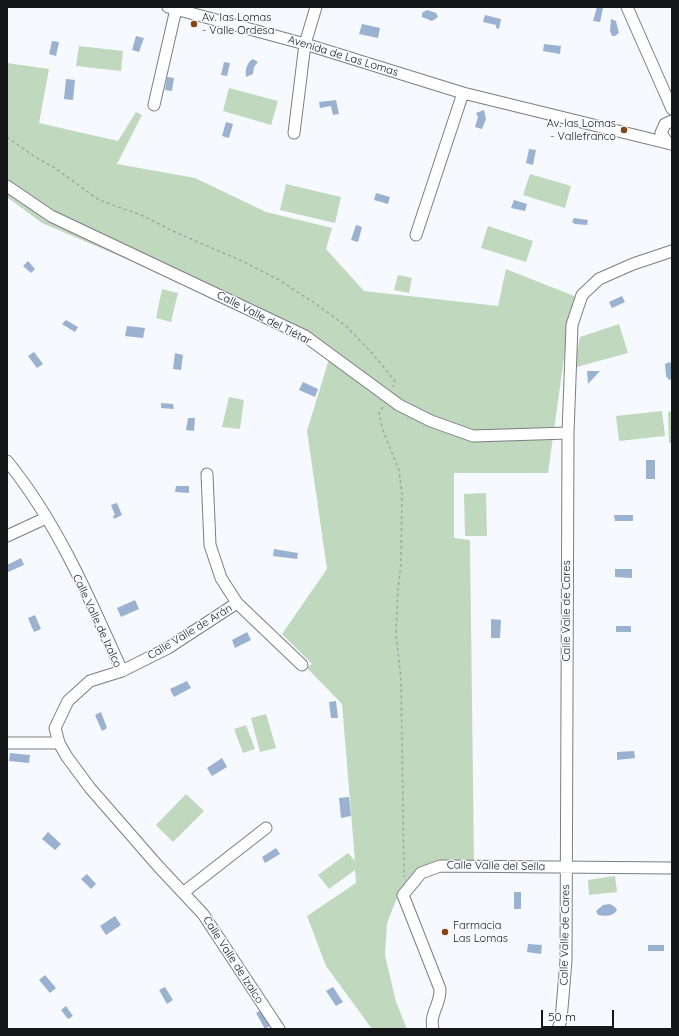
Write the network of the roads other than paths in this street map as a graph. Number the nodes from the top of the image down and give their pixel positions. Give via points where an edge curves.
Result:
1 (316, 7) edge
2 (627, 7) edge
3 (172, 8) edge
4 (305, 44) junction
5 (463, 93) junction
6 (154, 105) dead end
7 (672, 109) edge
8 (672, 121) edge
9 (662, 128) junction
10 (294, 132) dead end
11 (638, 136) junction
12 (671, 145) edge
13 (7, 186) edge
14 (416, 235) dead end
15 (672, 251) edge
16 (568, 433) junction
17 (7, 461) edge
18 (207, 474) dead end
19 (46, 518) junction
20 (7, 536) edge
21 (236, 603) junction
22 (302, 664) dead end
23 (122, 671) junction
24 (7, 743) edge
25 (58, 743) junction
26 (266, 828) dead end
27 (566, 867) junction
28 (672, 868) edge
29 (184, 892) junction
30 (279, 1029) edge
31 (433, 1029) edge
32 (558, 1029) edge

1 - 4 street
2 - 7 street
3 - 4 street, Avenida de Las Lomas
3 - 6 street, Avenida de Las Lomas
4 - 5 street, Avenida de Las Lomas
4 - 10 street
5 - 11 street, Avenida de Las Lomas
5 - 14 street
8 - 9 street
9 - 11 street
9 - 12 street via 663,138
11 - 12 street, Avenida de Las Lomas
13 - 16 street, Calle Valle del Tiétar via 51,216 305,336 399,405 431,421 473,436
15 - 16 street, Calle Valle de Cares via 599,279 582,295 572,325
16 - 27 street, Calle Valle de Cares
17 - 19 street, Calle Valle de Izalco
18 - 21 street, Calle Valle de Arán via 210,545 221,578
19 - 20 street
19 - 23 street, Calle Valle de Izalco
21 - 22 street, Calle Valle de Arán
21 - 23 street, Calle Valle de Arán via 168,648
23 - 25 street, Calle Valle de Izalco via 90,681 68,701 55,728
24 - 25 street
25 - 29 street, Calle Valle de Izalco via 90,788
26 - 29 street
27 - 28 street, Calle Valle del Sella
27 - 31 street, Calle Valle del Sella via 440,866 421,873 403,895 440,989 440,1000 432,1015
27 - 32 street, Calle Valle de Cares via 566,961
29 - 30 street, Calle Valle de Izalco via 202,914

